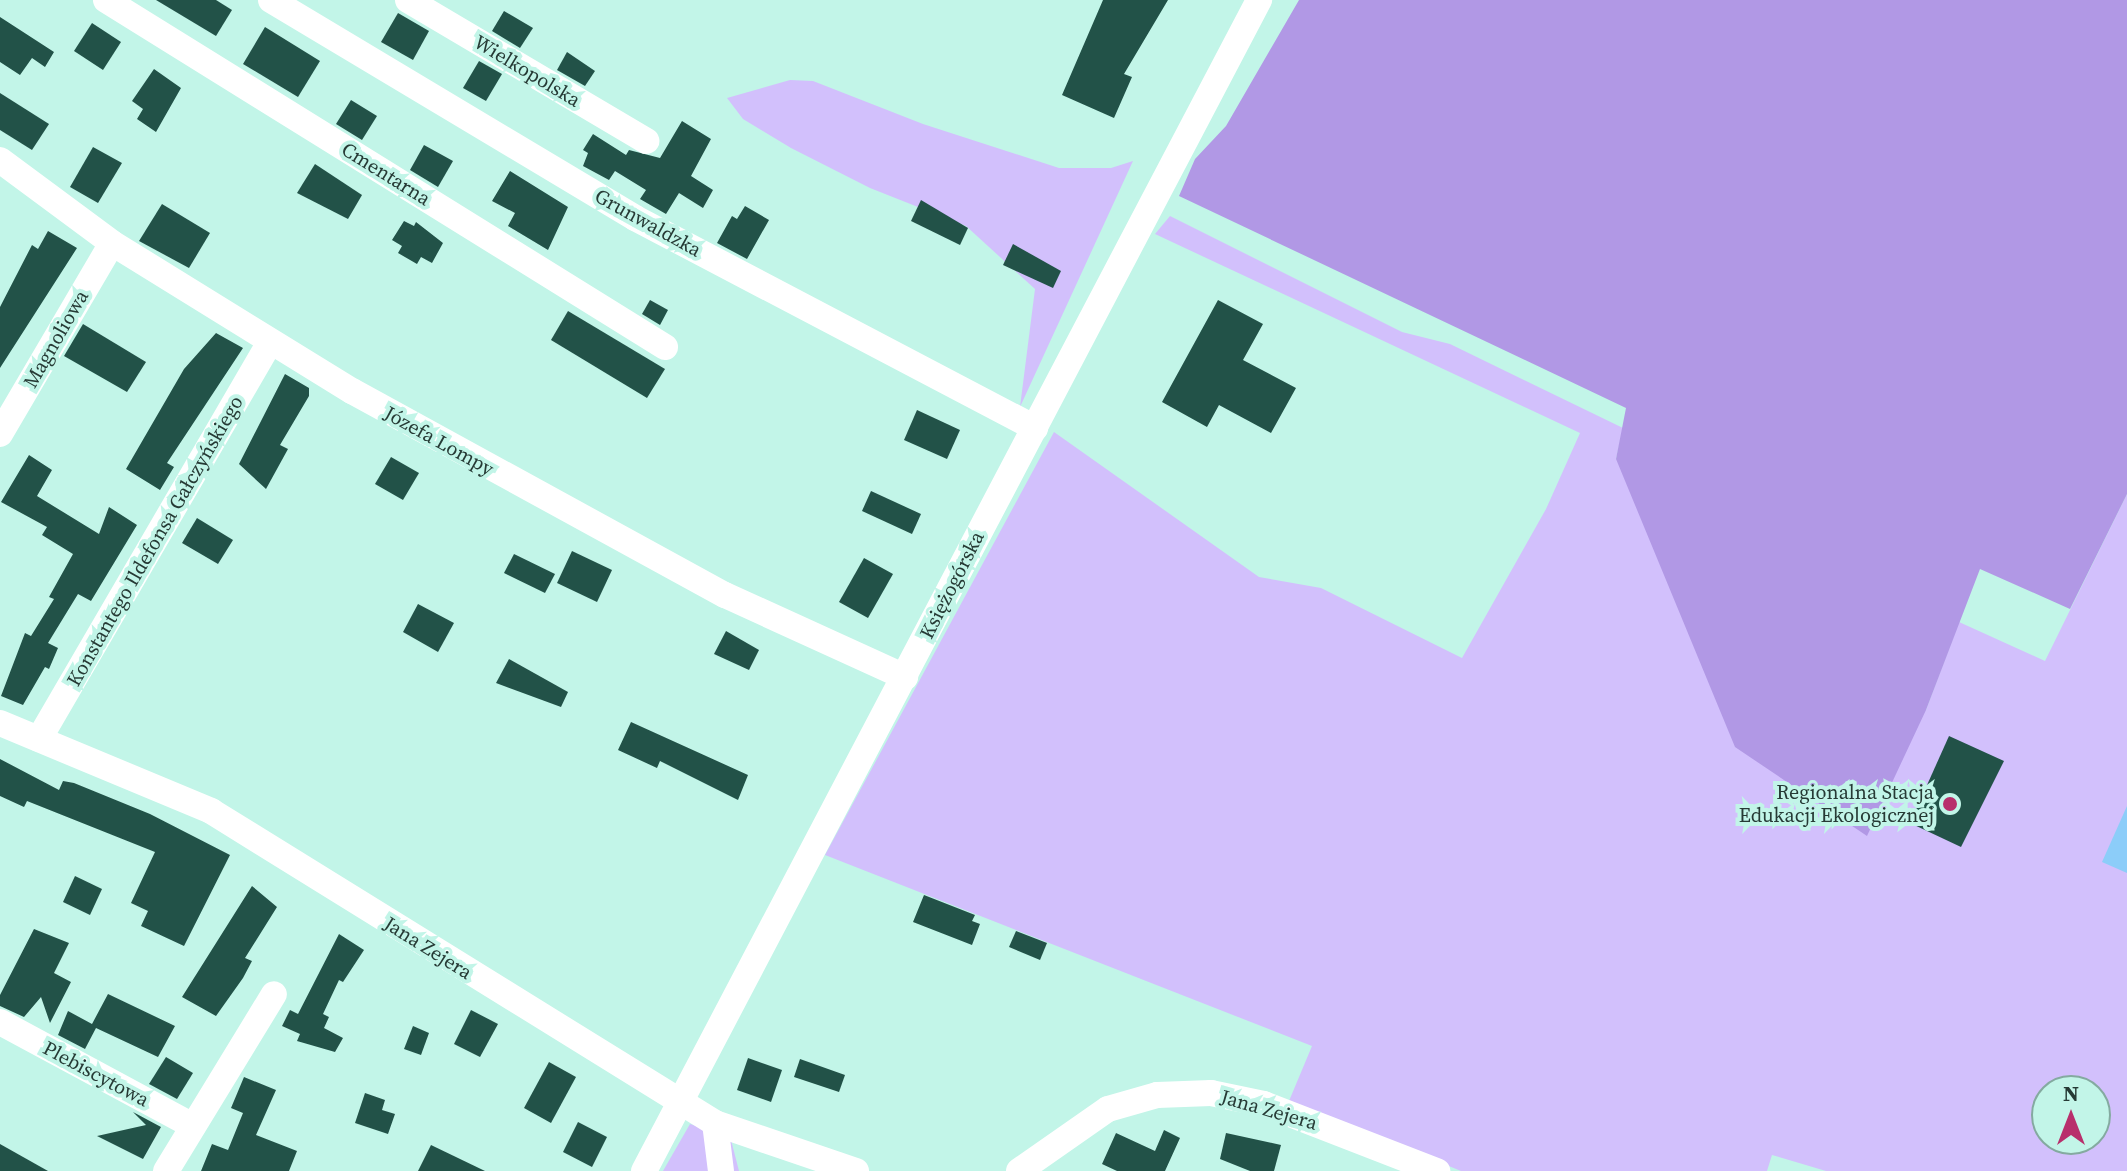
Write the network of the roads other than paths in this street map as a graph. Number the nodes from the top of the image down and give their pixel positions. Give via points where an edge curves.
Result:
1 (106, 0) edge
2 (271, 0) edge
3 (408, 0) edge
4 (1259, 0) edge
5 (646, 141) dead end
6 (0, 160) edge
7 (112, 243) junction
8 (270, 342) junction
9 (665, 347) dead end
10 (1035, 428) junction
11 (0, 434) edge
12 (905, 677) junction
13 (0, 723) edge
14 (39, 739) junction
15 (274, 994) dead end
16 (0, 1022) edge
17 (678, 1100) junction
18 (715, 1123) junction
19 (193, 1126) junction
20 (166, 1171) edge
21 (644, 1171) edge
22 (721, 1171) edge
23 (856, 1171) edge
24 (1019, 1171) edge
25 (1437, 1171) edge

1 - 9 street, Cmentarna
2 - 10 street, Grunwaldzka via 635,218
3 - 5 street, Wielkopolska
4 - 10 street, Księżogórska
6 - 7 street, Józefa Lompy
7 - 8 street, Józefa Lompy
7 - 11 street, Magnoliowa
8 - 12 street, Józefa Lompy via 478,464 725,595
8 - 14 street, Konstantego Ildefonsa Gałczyńskiego
10 - 12 street, Księżogórska
12 - 17 street, Księżogórska
13 - 14 street, Jana Zejera
14 - 17 street, Jana Zejera via 211,811
15 - 19 street
16 - 19 street, Plebiscytowa
17 - 18 street, Jana Zejera
17 - 21 street, Księżogórska
18 - 22 street
18 - 23 street, Jana Zejera
19 - 20 street
24 - 25 street, Jana Zejera via 1108,1109 1157,1095 1211,1093 1264,1104

